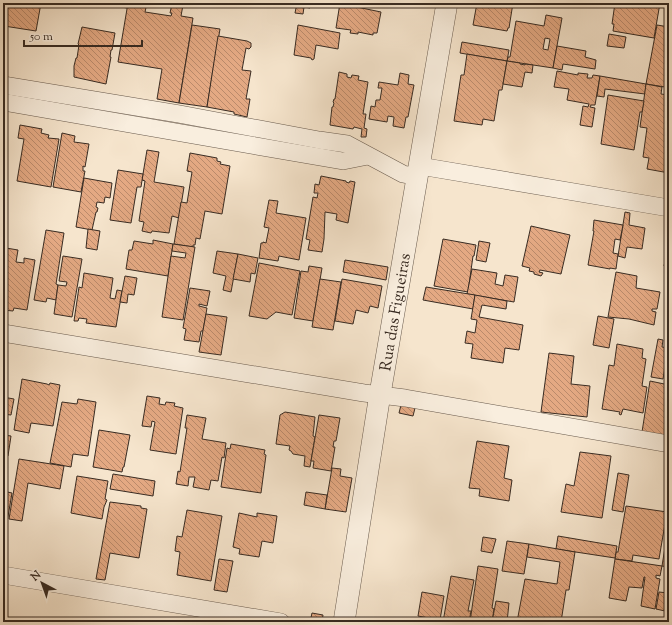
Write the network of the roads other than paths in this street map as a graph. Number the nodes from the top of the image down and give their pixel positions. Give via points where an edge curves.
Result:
1 (447, 3) edge
2 (3, 85) edge
3 (3, 102) edge
4 (209, 120) junction
5 (205, 137) junction
6 (368, 156) junction
7 (419, 171) junction
8 (669, 208) edge
9 (3, 333) edge
10 (380, 394) junction
11 (669, 444) edge
12 (3, 575) edge
13 (281, 622) edge
14 (344, 622) edge

1 - 7 street, Rua das Figueiras
2 - 4 street
3 - 5 street
4 - 5 street
4 - 6 street via 347,144
5 - 6 street via 344,162
6 - 7 street via 403,174
7 - 8 street
7 - 10 street, Rua das Figueiras
9 - 10 street
10 - 11 street
10 - 14 street, Rua das Figueiras
12 - 13 street

